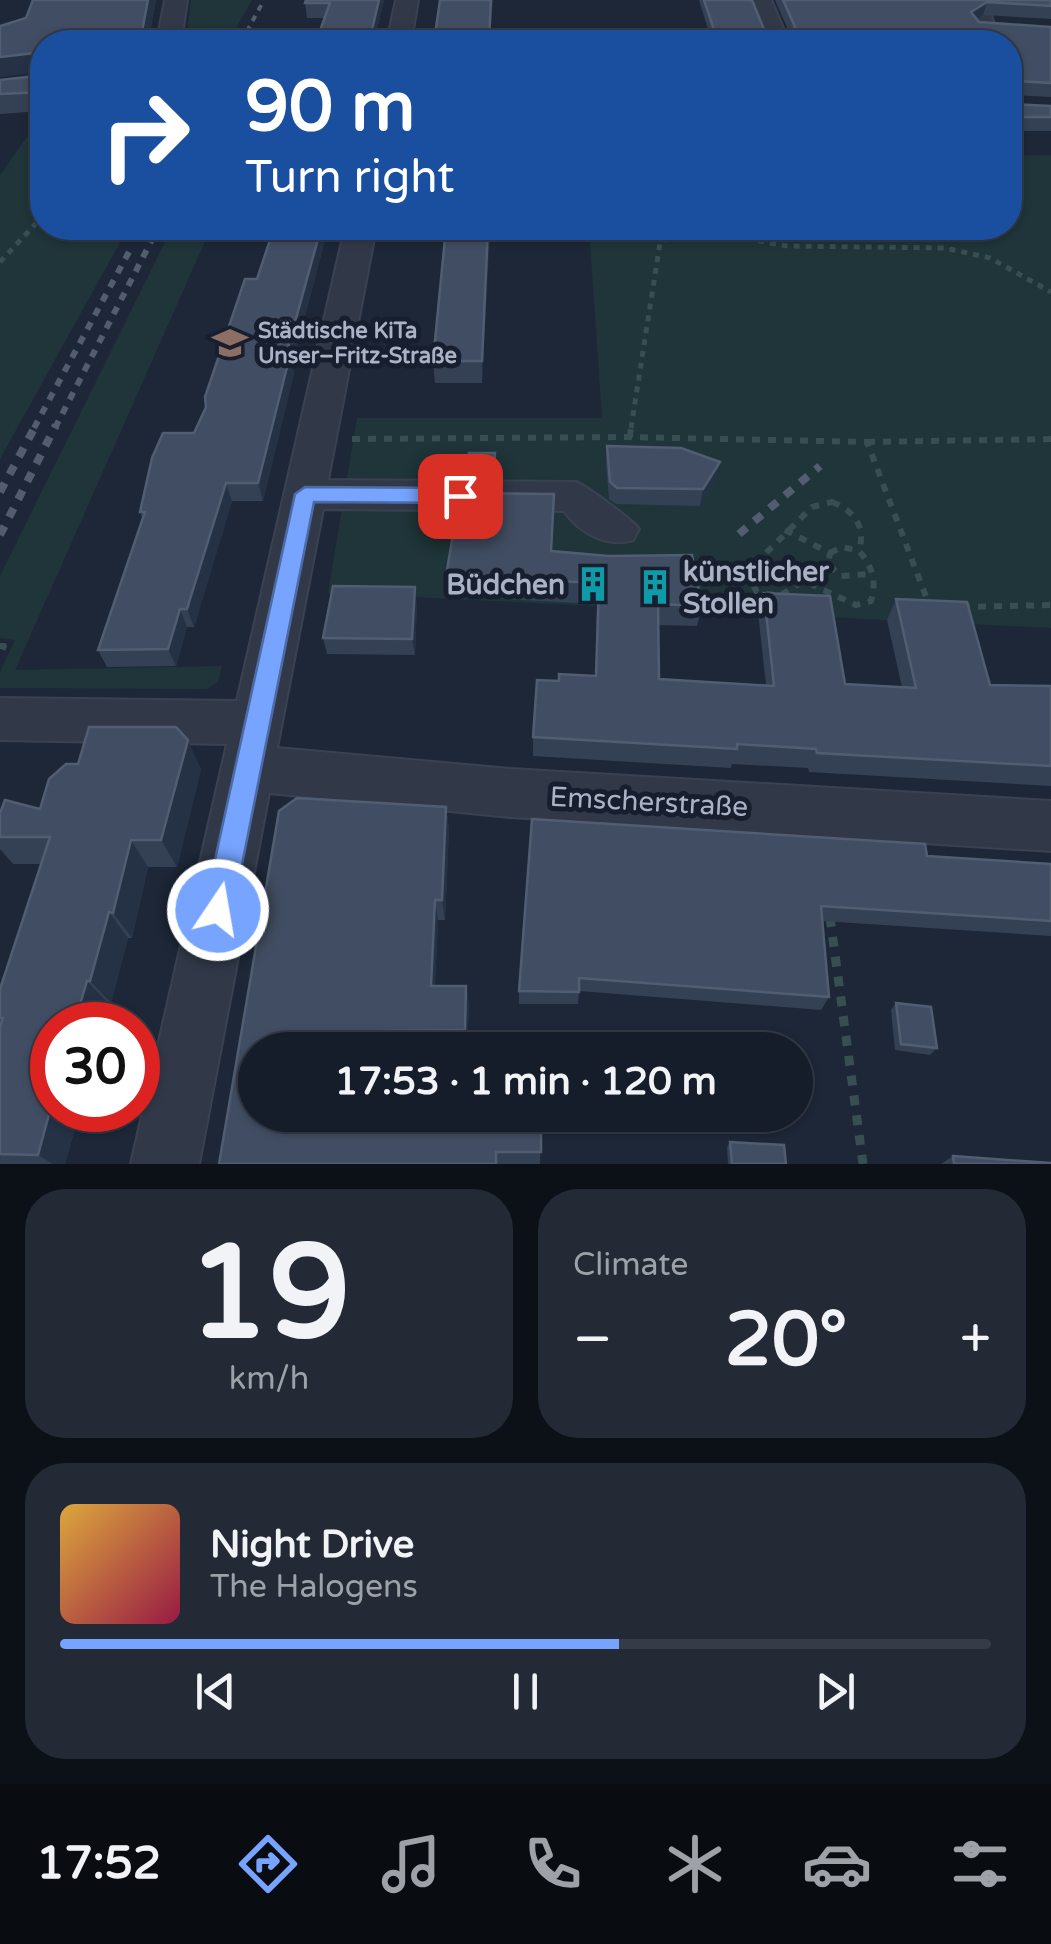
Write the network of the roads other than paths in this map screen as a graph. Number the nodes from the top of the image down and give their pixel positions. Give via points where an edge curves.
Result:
1 (176, 0) edge
2 (407, 0) edge
3 (760, 0) edge
4 (974, 0) edge
5 (1017, 28) edge
6 (171, 30) edge
7 (401, 30) edge
8 (772, 30) edge
9 (985, 30) edge
10 (1007, 30) edge
11 (358, 240) edge
12 (305, 494) junction
13 (618, 529) dead end
14 (0, 719) edge
15 (252, 746) junction
16 (1051, 826) edge
17 (165, 1164) edge

1 - 6 street
2 - 7 street
3 - 8 street
4 - 9 street
5 - 10 street
11 - 12 street
12 - 13 street via 576,497 591,517
12 - 15 street
14 - 15 street, Emscherstraße
15 - 16 street, Emscherstraße via 512,793
15 - 17 street

